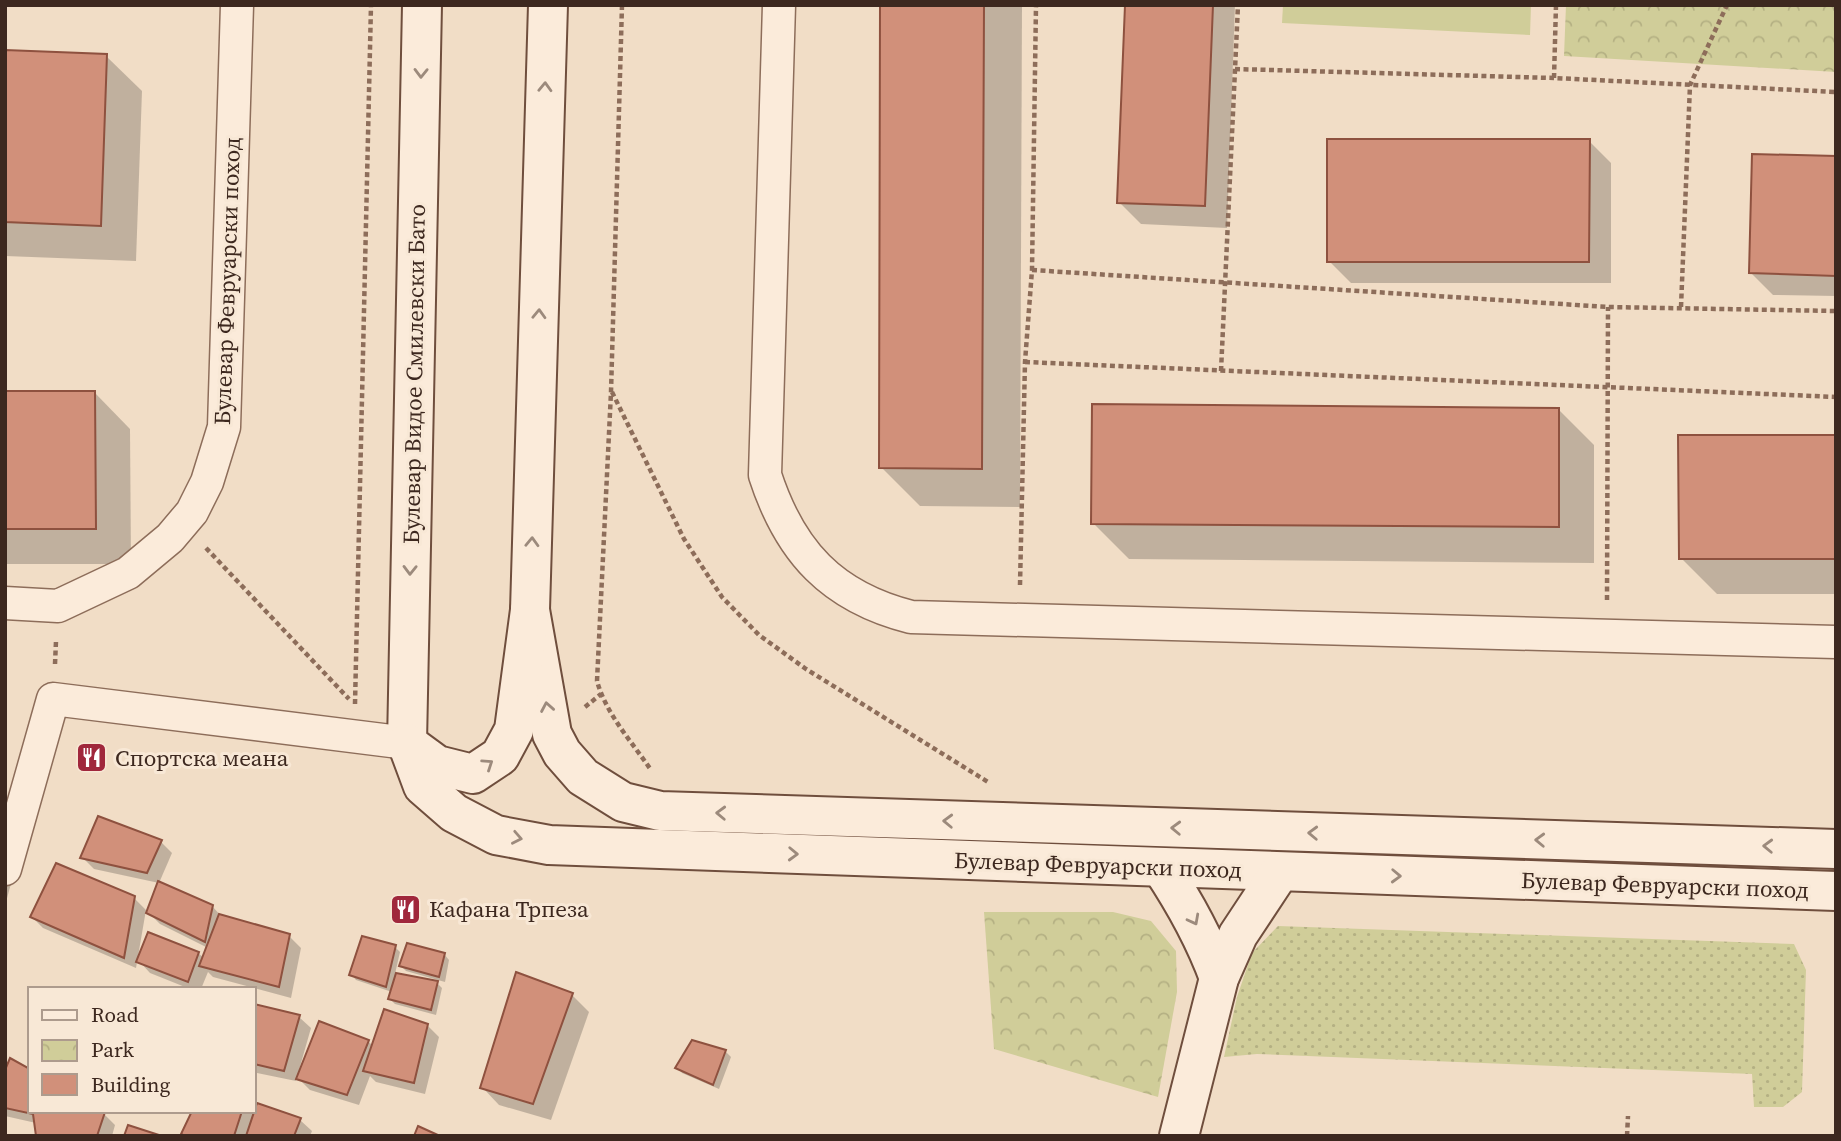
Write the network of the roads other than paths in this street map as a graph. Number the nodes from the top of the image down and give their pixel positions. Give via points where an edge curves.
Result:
1 (237, 5) edge
2 (422, 5) edge
3 (548, 5) edge
4 (779, 5) edge
5 (5, 603) edge
6 (530, 610) junction
7 (1836, 642) edge
8 (407, 743) junction
9 (1836, 849) edge
10 (1161, 867) junction
11 (5, 869) edge
12 (1279, 873) junction
13 (1836, 891) edge
14 (1219, 978) junction
15 (1180, 1136) edge

1 - 5 street, Булевар Февруарски поход via 224,427 207,482 192,512 170,538 128,573 58,606
2 -> 8 street, Булевар Видое Смилевски Бато
6 -> 3 street
4 - 7 street via 765,475 790,534 828,578 852,595 911,617
8 -> 6 street via 437,765 473,774 500,756 514,730
9 -> 6 street, Булевар Февруарски поход via 660,811 623,802 583,777 562,753 552,734
8 -> 10 street, Булевар Февруарски поход via 423,786 454,813 496,835 550,845
8 - 11 street via 53,699
10 - 12 street, Булевар Февруарски поход
10 -> 14 street via 1204,938
12 -> 13 street, Булевар Февруарски поход
12 - 14 street via 1238,935
14 - 15 street

